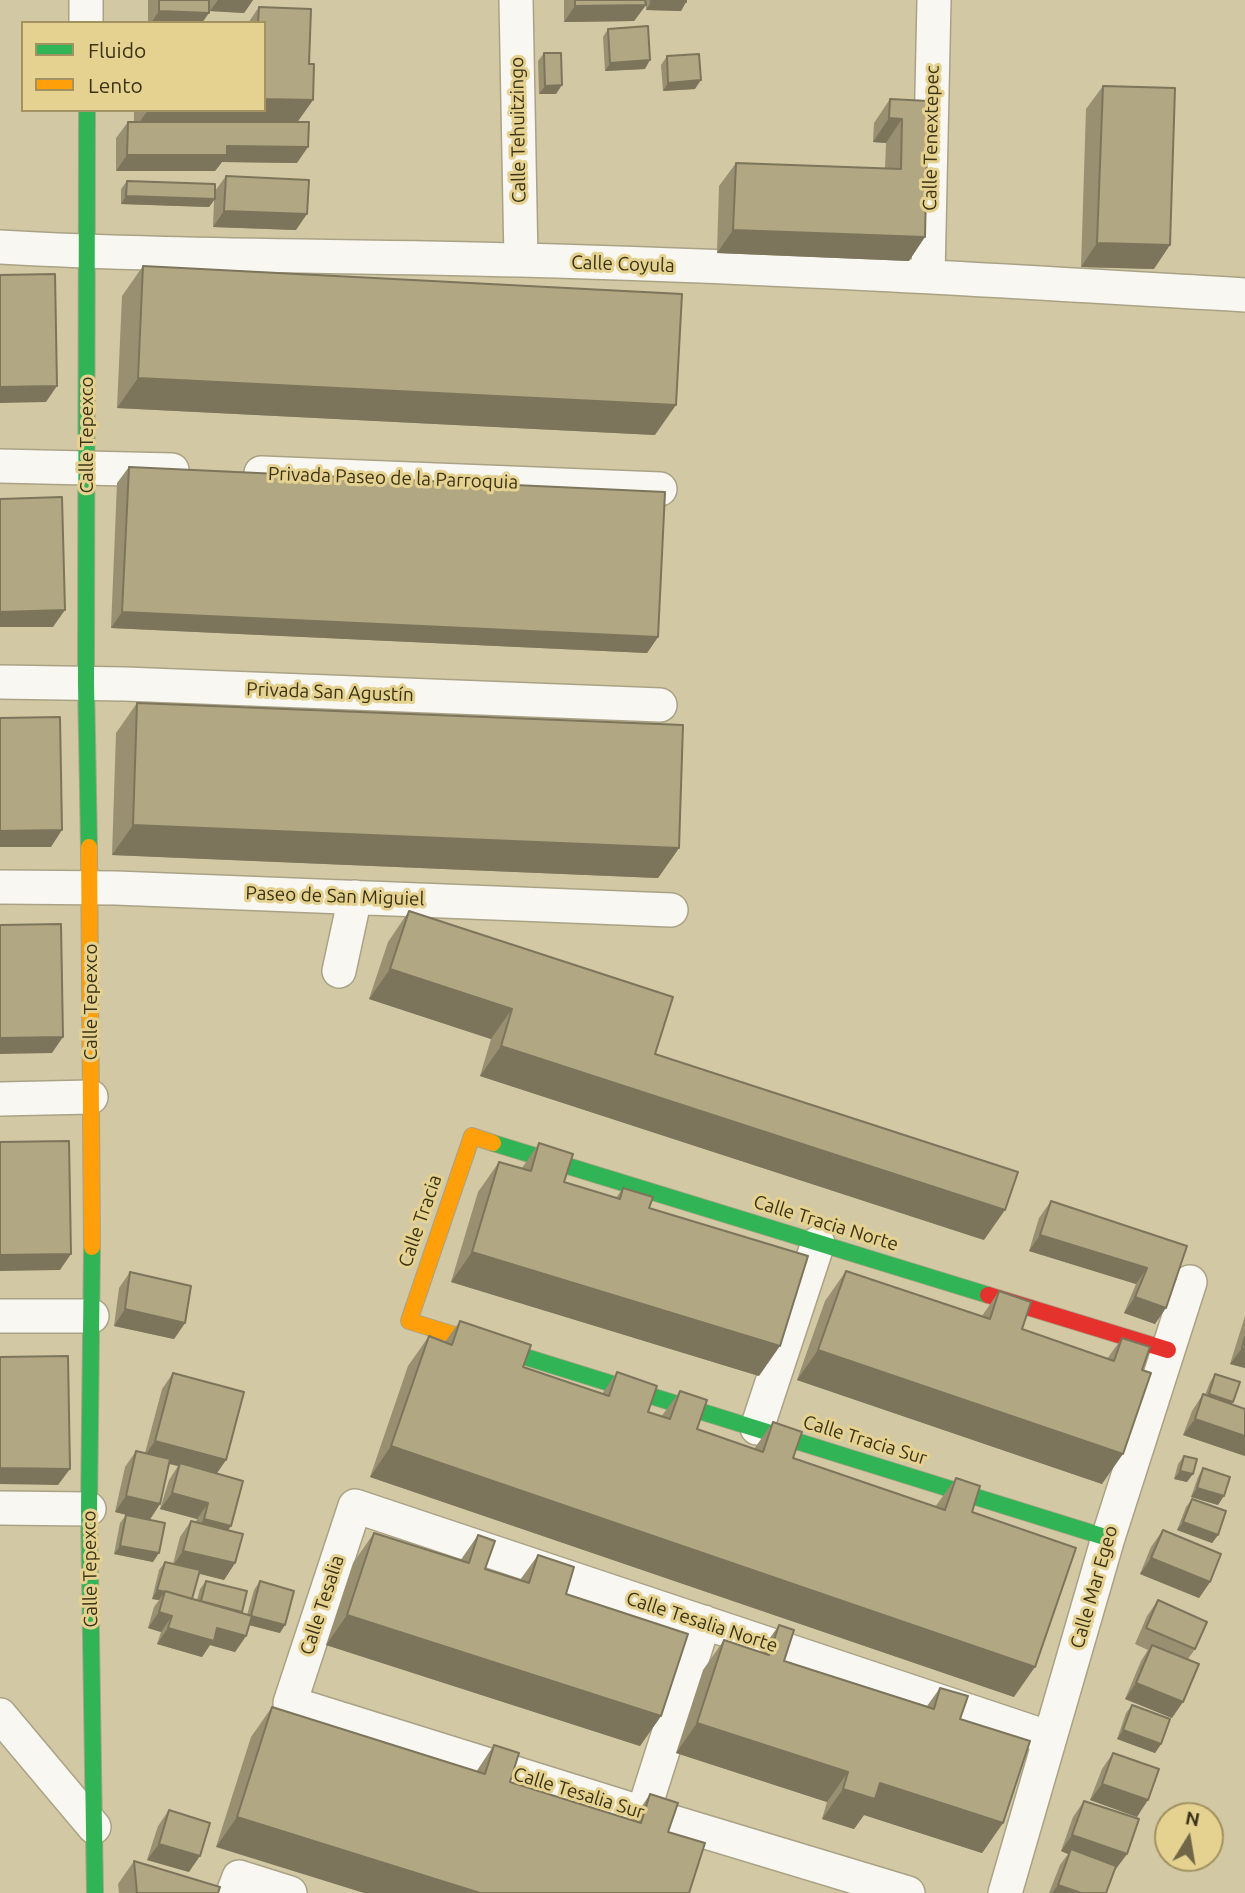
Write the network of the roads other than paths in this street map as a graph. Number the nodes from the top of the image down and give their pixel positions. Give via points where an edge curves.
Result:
1 (86, 0) edge
2 (516, 0) edge
3 (934, 0) edge
4 (86, 21) edge
5 (87, 112) edge
6 (0, 247) edge
7 (88, 252) junction
8 (521, 260) junction
9 (928, 276) junction
10 (1245, 295) edge
11 (0, 466) edge
12 (87, 468) junction
13 (660, 489) edge
14 (0, 682) edge
15 (86, 684) junction
16 (660, 705) dead end
17 (0, 887) edge
18 (90, 887) junction
19 (355, 897) junction
20 (671, 910) dead end
21 (339, 971) dead end
22 (91, 1097) junction
23 (0, 1099) edge
24 (472, 1136) joint
25 (818, 1242) junction
26 (1190, 1282) dead end
27 (0, 1316) edge
28 (92, 1316) junction
29 (409, 1321) joint
30 (1168, 1350) junction
31 (757, 1428) junction
32 (355, 1506) joint
33 (0, 1508) edge
34 (89, 1509) junction
35 (1108, 1538) junction
36 (704, 1622) junction
37 (290, 1703) joint
38 (0, 1715) edge
39 (1050, 1738) junction
40 (643, 1813) junction
41 (94, 1827) junction
42 (95, 1893) edge
43 (233, 1893) edge
44 (290, 1893) edge
45 (908, 1893) edge
46 (1004, 1893) edge

1 - 4 street
2 - 8 street, Calle Tehuitzingo
3 - 9 street, Calle Tenextepec
5 - 7 street, Calle Tepexco
6 - 7 street, Calle Coyula
7 - 8 street, Calle Coyula
7 - 12 street, Calle Tepexco
8 - 9 street, Calle Coyula
9 - 10 street, Calle Coyula
11 - 12 street, Privada Paseo de la Parroquia
12 - 13 street, Privada Paseo de la Parroquia
12 - 15 street, Calle Tepexco
14 - 15 street, Privada San Agustín
15 - 16 street, Privada San Agustín
15 - 18 street, Calle Tepexco
17 - 18 street, Paseo de San Miguiel
18 - 19 street, Paseo de San Miguiel
18 - 22 street, Calle Tepexco
19 - 20 street, Paseo de San Miguiel
19 - 21 street
22 - 23 street
22 - 28 street, Calle Tepexco
24 - 25 street, Calle Tracia Norte
24 - 29 street, Calle Tracia
25 - 30 street, Calle Tracia Norte
25 - 31 street
26 - 30 street, Calle Mar Egeo
27 - 28 street
28 - 34 street, Calle Tepexco
29 - 31 street, Calle Tracia Sur
30 - 35 street, Calle Mar Egeo
31 - 35 street, Calle Tracia Sur
32 - 36 street, Calle Tesalia Norte
32 - 37 street, Calle Tesalia
33 - 34 street
34 - 41 street, Calle Tepexco
35 - 39 street, Calle Mar Egeo
36 - 39 street, Calle Tesalia Norte
36 - 40 street
37 - 40 street, Calle Tesalia Sur
38 - 41 street
39 - 46 street, Calle Mar Egeo
40 - 45 street, Calle Tesalia Sur
41 - 42 street, Calle Tepexco
43 - 44 street via 239,1877

